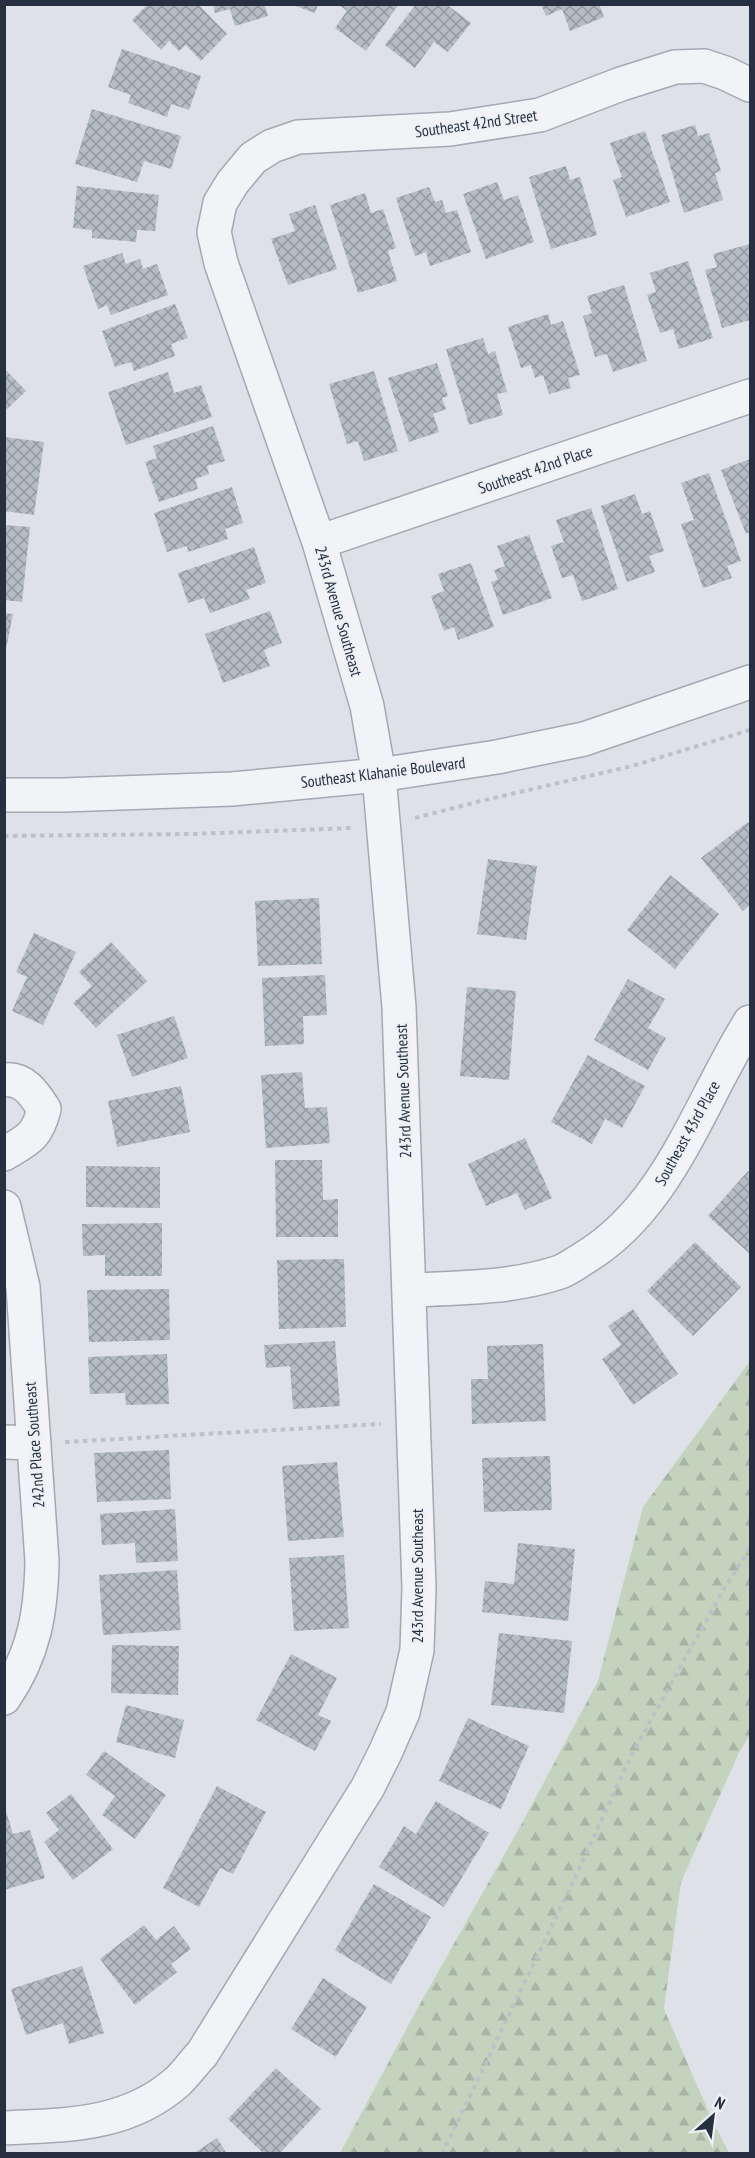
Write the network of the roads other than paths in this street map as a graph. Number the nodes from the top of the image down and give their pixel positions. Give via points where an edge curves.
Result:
1 (750, 85) edge
2 (298, 137) joint
3 (750, 396) edge
4 (319, 542) junction
5 (750, 682) edge
6 (379, 775) junction
7 (4, 795) edge
8 (750, 1022) edge
9 (4, 1080) edge
10 (4, 1154) edge
11 (4, 1207) edge
12 (411, 1290) junction
13 (19, 1442) edge
14 (10, 1690) edge
15 (4, 2128) edge

1 - 2 street, Southeast 42nd Street via 704,66 675,67 540,115 450,129
2 - 4 street, 243rd Avenue Southeast via 253,158 220,203 214,232 220,263
3 - 4 street, Southeast 42nd Place
4 - 6 street, 243rd Avenue Southeast via 367,706
5 - 6 street, Southeast Klahanie Boulevard via 584,738 496,757
6 - 7 street, Southeast Klahanie Boulevard via 232,789
6 - 12 street, 243rd Avenue Southeast via 399,1008
8 - 12 street, Southeast 43rd Place via 662,1183 637,1215 599,1249 562,1271 511,1285
9 - 10 street via 31,1089 44,1109 39,1128
11 - 13 street, 242nd Place Southeast via 23,1287
12 - 15 street, 243rd Avenue Southeast via 419,1588 417,1650 403,1712 368,1787 202,2054 177,2081 148,2103 118,2115 74,2125
13 - 14 street, 242nd Place Southeast via 42,1561 41,1600 34,1637

